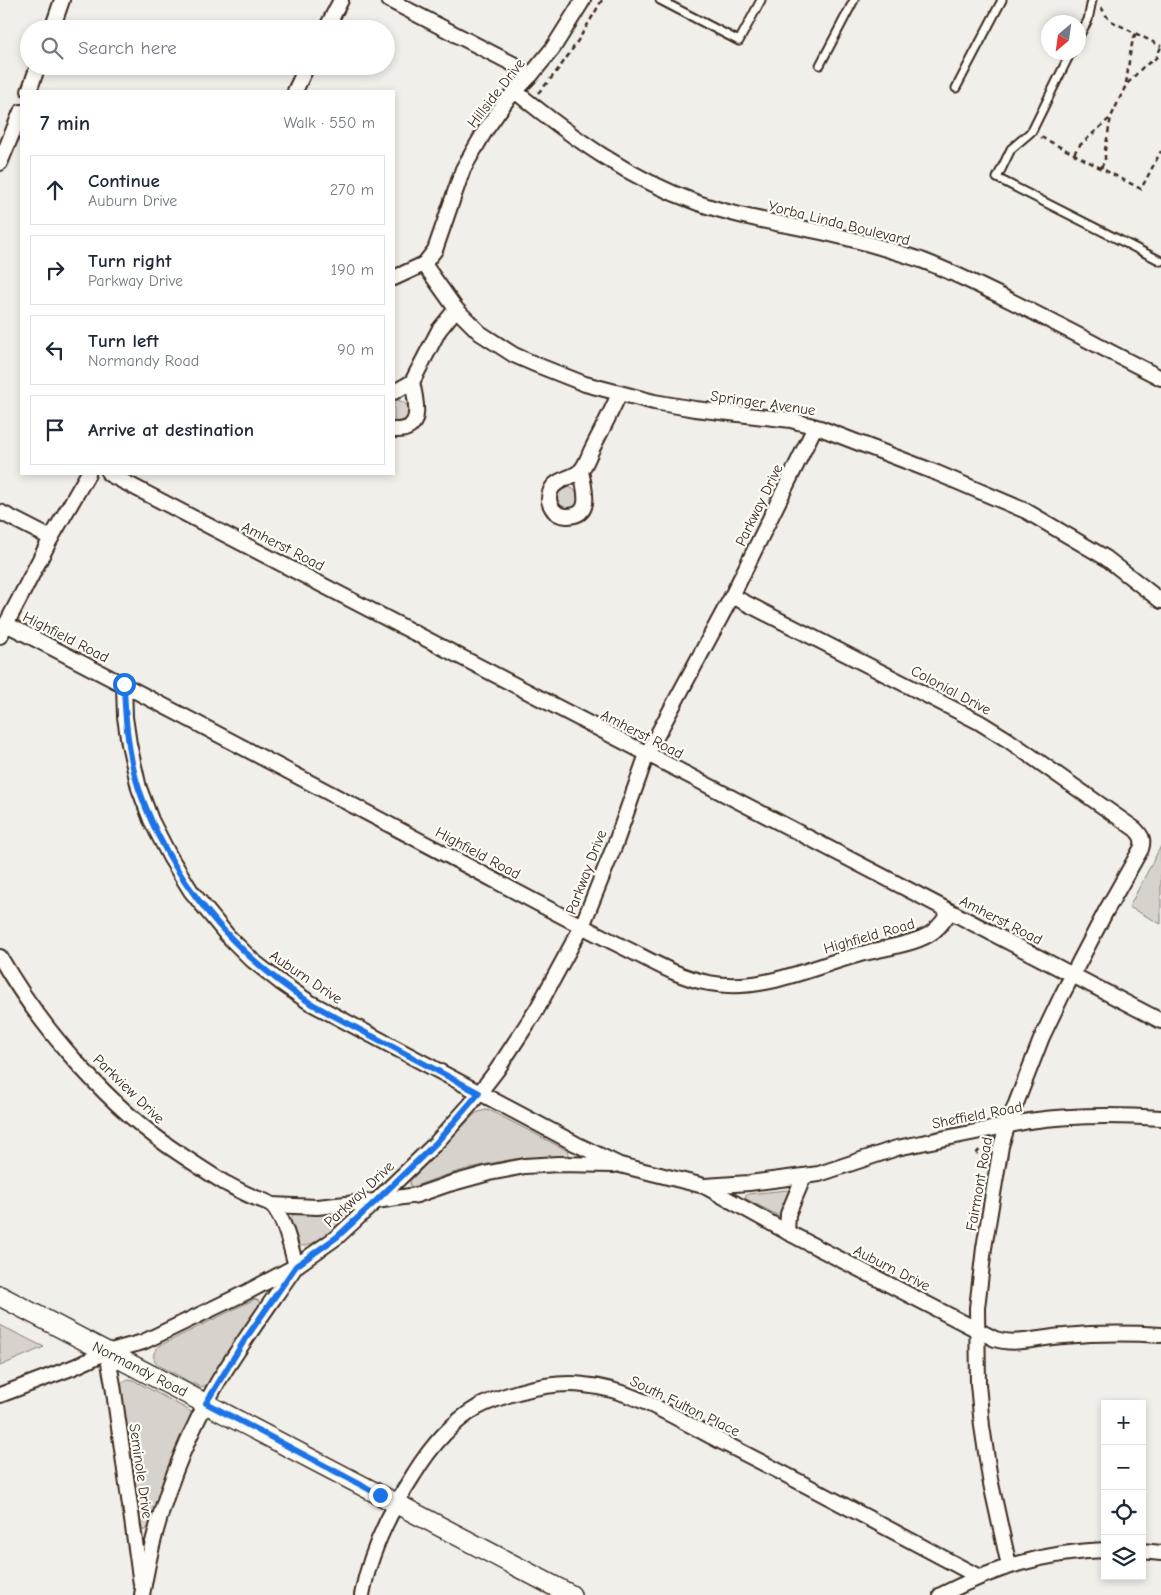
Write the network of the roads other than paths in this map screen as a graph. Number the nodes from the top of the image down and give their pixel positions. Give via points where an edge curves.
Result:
1 (62, 0) edge
2 (341, 0) edge
3 (389, 0) edge
4 (583, 0) edge
5 (660, 0) edge
6 (761, 0) edge
7 (854, 0) edge
8 (1002, 0) edge
9 (1095, 1) edge
10 (55, 20) edge
11 (331, 20) edge
12 (1086, 24) edge
13 (1067, 60) edge
14 (820, 65) dead end
15 (35, 75) edge
16 (302, 75) edge
17 (531, 75) junction
18 (956, 88) dead end
19 (29, 90) edge
20 (295, 90) edge
21 (516, 92) junction
22 (20, 114) edge
23 (0, 163) edge
24 (1161, 261) edge
25 (424, 264) junction
26 (395, 278) edge
27 (456, 309) junction
28 (1161, 378) edge
29 (412, 382) junction
30 (395, 391) edge
31 (619, 394) junction
32 (815, 427) junction
33 (395, 430) edge
34 (581, 470) dead end
35 (87, 475) edge
36 (111, 475) edge
37 (0, 512) edge
38 (51, 538) junction
39 (732, 596) junction
40 (1161, 601) edge
41 (3, 630) edge
42 (124, 684) junction
43 (647, 754) junction
44 (1142, 836) joint
45 (950, 912) junction
46 (582, 926) junction
47 (0, 957) edge
48 (1072, 976) junction
49 (1161, 1021) edge
50 (479, 1093) junction
51 (1161, 1118) edge
52 (1008, 1124) junction
53 (620, 1165) junction
54 (804, 1176) junction
55 (704, 1186) junction
56 (376, 1201) junction
57 (272, 1205) junction
58 (787, 1232) junction
59 (296, 1266) junction
60 (0, 1296) edge
61 (978, 1331) junction
62 (1161, 1335) edge
63 (107, 1352) junction
64 (0, 1395) edge
65 (206, 1403) junction
66 (397, 1504) junction
67 (1101, 1550) edge
68 (1146, 1551) edge
69 (1161, 1553) edge
70 (1009, 1566) junction
71 (979, 1577) junction
72 (142, 1595) edge
73 (362, 1595) edge
74 (571, 1595) edge
75 (941, 1595) edge

1 - 10 street
2 - 11 street
3 - 17 street
4 - 17 street, Hillside Drive
5 - 6 lane via 739,41
7 - 14 lane
8 - 18 lane
9 - 12 lane
13 - 24 lane via 1032,131 1011,148 997,178
15 - 19 street
16 - 20 street
17 - 21 street, Hillside Drive
21 - 25 street, Hillside Drive via 495,115 463,169 435,250
21 - 28 street, Yorba Linda Boulevard via 599,154 666,191 743,216 838,236 922,261 968,280
22 - 23 street
25 - 26 street
25 - 27 street, Springer Avenue
27 - 29 street via 439,330
27 - 31 street, Springer Avenue via 480,333 514,354 566,377
29 - 30 street
29 - 33 street via 417,409 415,420 407,428
31 - 32 street, Springer Avenue via 696,409 791,420
31 - 34 street
32 - 39 street, Parkway Drive
32 - 40 street, Springer Avenue via 1026,511 1106,558
35 - 38 street
36 - 43 street, Amherst Road
37 - 38 street
38 - 41 street
39 - 43 street, Parkway Drive
39 - 44 street, Colonial Drive via 979,722
41 - 42 street, Highfield Road
42 - 46 street, Highfield Road
42 - 50 street, Auburn Drive via 129,744 139,788 151,820 191,891 227,935 252,960 309,1002
43 - 45 street, Amherst Road
43 - 46 street, Parkway Drive
44 - 48 street, Fairmont Road via 1141,849
45 - 46 street, Highfield Road via 933,932 919,939 743,986 690,978
45 - 48 street, Amherst Road
46 - 50 street, Parkway Drive via 537,1009
47 - 57 street, Parkview Drive via 24,996 69,1054 123,1109 153,1135 224,1183
48 - 49 street, Amherst Road
48 - 52 street, Fairmont Road via 1042,1038
50 - 53 street, Auburn Drive
50 - 56 street, Parkway Drive via 436,1143
51 - 52 street, Sheffield Road via 1122,1115 1047,1118
52 - 54 street, Sheffield Road via 897,1148
52 - 61 street, Fairmont Road via 1001,1146 984,1248
53 - 55 street, Auburn Drive
53 - 56 street, Auburn Drive via 525,1166 416,1195
54 - 55 street, Sheffield Road
54 - 58 street via 788,1214
55 - 58 street, Auburn Drive
56 - 57 street, Parkview Drive via 317,1207
56 - 59 street, Parkway Drive via 337,1237
57 - 59 street via 286,1232
58 - 61 street, Auburn Drive
59 - 63 street, Parkway Drive via 142,1342
59 - 65 street, Parkway Drive
60 - 63 street, Normandy Road
61 - 62 street, Auburn Drive via 1012,1342 1098,1334
61 - 70 street, Fairmont Road via 982,1426
63 - 64 street, Parkway Drive via 74,1368
63 - 65 street, Normandy Road
63 - 72 street, Seminole Drive
65 - 66 street, Normandy Road
65 - 72 street, Seminole Drive via 176,1470 152,1546
66 - 71 street, South Fulton Place via 428,1452 457,1422 478,1407 538,1386 591,1386 616,1391 649,1404
66 - 73 street, South Fulton Place via 370,1560
66 - 74 street, Normandy Road
67 - 70 street via 1053,1555
68 - 69 street
70 - 71 street
71 - 75 street

